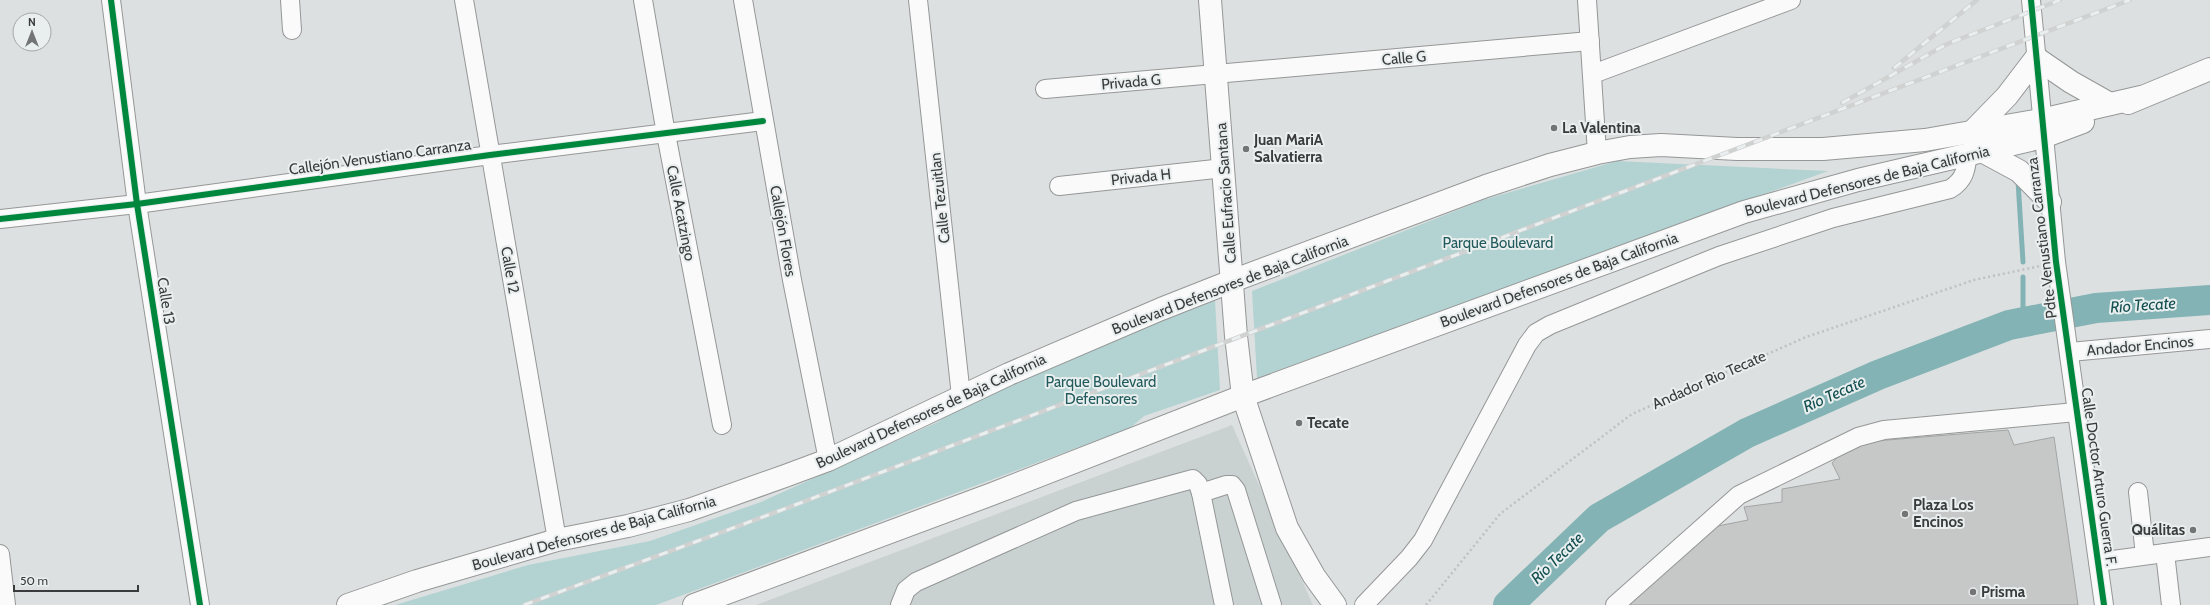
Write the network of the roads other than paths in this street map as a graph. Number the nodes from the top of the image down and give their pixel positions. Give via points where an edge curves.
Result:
1 (111, 0) edge
2 (290, 0) edge
3 (464, 0) edge
4 (643, 0) edge
5 (743, 0) edge
6 (918, 0) edge
7 (1210, 0) edge
8 (1587, 0) edge
9 (1791, 0) edge
10 (2031, 0) edge
11 (292, 30) dead end
12 (1590, 41) junction
13 (2036, 58) junction
14 (2210, 69) edge
15 (1217, 74) junction
16 (1592, 74) junction
17 (1045, 89) dead end
18 (2141, 97) junction
19 (2110, 104) junction
20 (763, 121) junction
21 (2042, 128) junction
22 (666, 134) junction
23 (1974, 146) junction
24 (1597, 153) junction
25 (490, 155) junction
26 (1224, 168) junction
27 (1058, 186) dead end
28 (2050, 202) junction
29 (137, 204) junction
30 (0, 220) edge
31 (1232, 281) junction
32 (2210, 339) edge
33 (2070, 352) junction
34 (961, 396) junction
35 (1243, 396) junction
36 (2076, 412) junction
37 (722, 425) dead end
38 (828, 460) junction
39 (2138, 492) dead end
40 (1201, 493) junction
41 (557, 540) junction
42 (2210, 547) edge
43 (2165, 553) junction
44 (0, 554) edge
45 (2145, 556) junction
46 (2098, 562) junction
47 (6, 605) edge
48 (200, 605) edge
49 (348, 605) edge
50 (694, 605) edge
51 (900, 605) edge
52 (1224, 605) edge
53 (1272, 605) edge
54 (1335, 605) edge
55 (1364, 605) edge
56 (1615, 605) edge
57 (2104, 605) edge
58 (2171, 605) edge

1 - 29 street, Calle 13
2 - 11 street
3 - 25 street, Calle 12
4 - 22 street, Calle Acatzingo
5 - 20 street, Callejón Flores
6 - 34 street, Calle Tezuitlan
7 - 15 main road, Calle Eufracio Santana
8 - 12 street
9 - 16 street
10 - 13 street, Pdte Venustiano Carranza
12 - 15 street, Calle G
12 - 16 street
13 - 19 main road
13 - 21 street, Pdte Venustiano Carranza
13 - 23 main road
14 - 18 main road, Boulevard Defensores de Baja California
15 - 17 street, Privada G
15 - 26 main road, Calle Eufracio Santana
16 - 24 street
18 - 19 main road, Boulevard Defensores de Baja California
18 - 21 main road, Boulevard Defensores de Baja California via 2093,119
19 - 21 main road, Boulevard Defensores de Baja California
20 - 22 street, Callejón Venustiano Carranza
20 - 38 street, Callejón Flores
21 - 23 main road, Boulevard Defensores de Baja California
21 - 28 street, Pdte Venustiano Carranza
22 - 25 street, Callejón Venustiano Carranza
22 - 37 street, Calle Acatzingo
23 - 24 main road, Boulevard Defensores de Baja California via 1882,145 1823,149 1737,149 1661,145 1630,146
23 - 28 main road via 2019,171
23 - 35 main road, Boulevard Defensores de Baja California via 1744,212
23 - 55 street via 1962,180 1950,189 1833,218 1720,256 1550,324 1536,333 1527,345 1422,540 1410,558
24 - 31 main road, Boulevard Defensores de Baja California via 1486,186
25 - 29 street, Callejón Venustiano Carranza
25 - 41 street, Calle 12
26 - 27 street, Privada H
26 - 31 main road, Calle Eufracio Santana
28 - 33 street, Pdte Venustiano Carranza
29 - 30 street, Callejón Venustiano Carranza
29 - 48 street, Calle 13
31 - 34 main road, Boulevard Defensores de Baja California
31 - 35 main road, Calle Eufracio Santana
32 - 33 street, Andador Encinos
33 - 36 street, Calle Doctor Arturo Guerra F.
34 - 38 main road, Boulevard Defensores de Baja California
35 - 50 main road, Boulevard Defensores de Baja California via 992,494
35 - 54 main road, Calle Eufracio Santana via 1287,528 1314,576
36 - 46 street, Calle Doctor Arturo Guerra F.
36 - 56 street via 1884,430 1858,437 1739,495
38 - 41 main road, Boulevard Defensores de Baja California via 688,510 628,526
39 - 45 street
40 - 51 street via 1193,479 1076,511 916,582 906,590
40 - 52 street
40 - 53 street via 1226,485 1232,485 1236,490
41 - 49 main road, Boulevard Defensores de Baja California via 417,581
42 - 43 street
43 - 45 street
43 - 58 street
44 - 47 street
45 - 46 street
46 - 57 street, Calle Doctor Arturo Guerra F.

